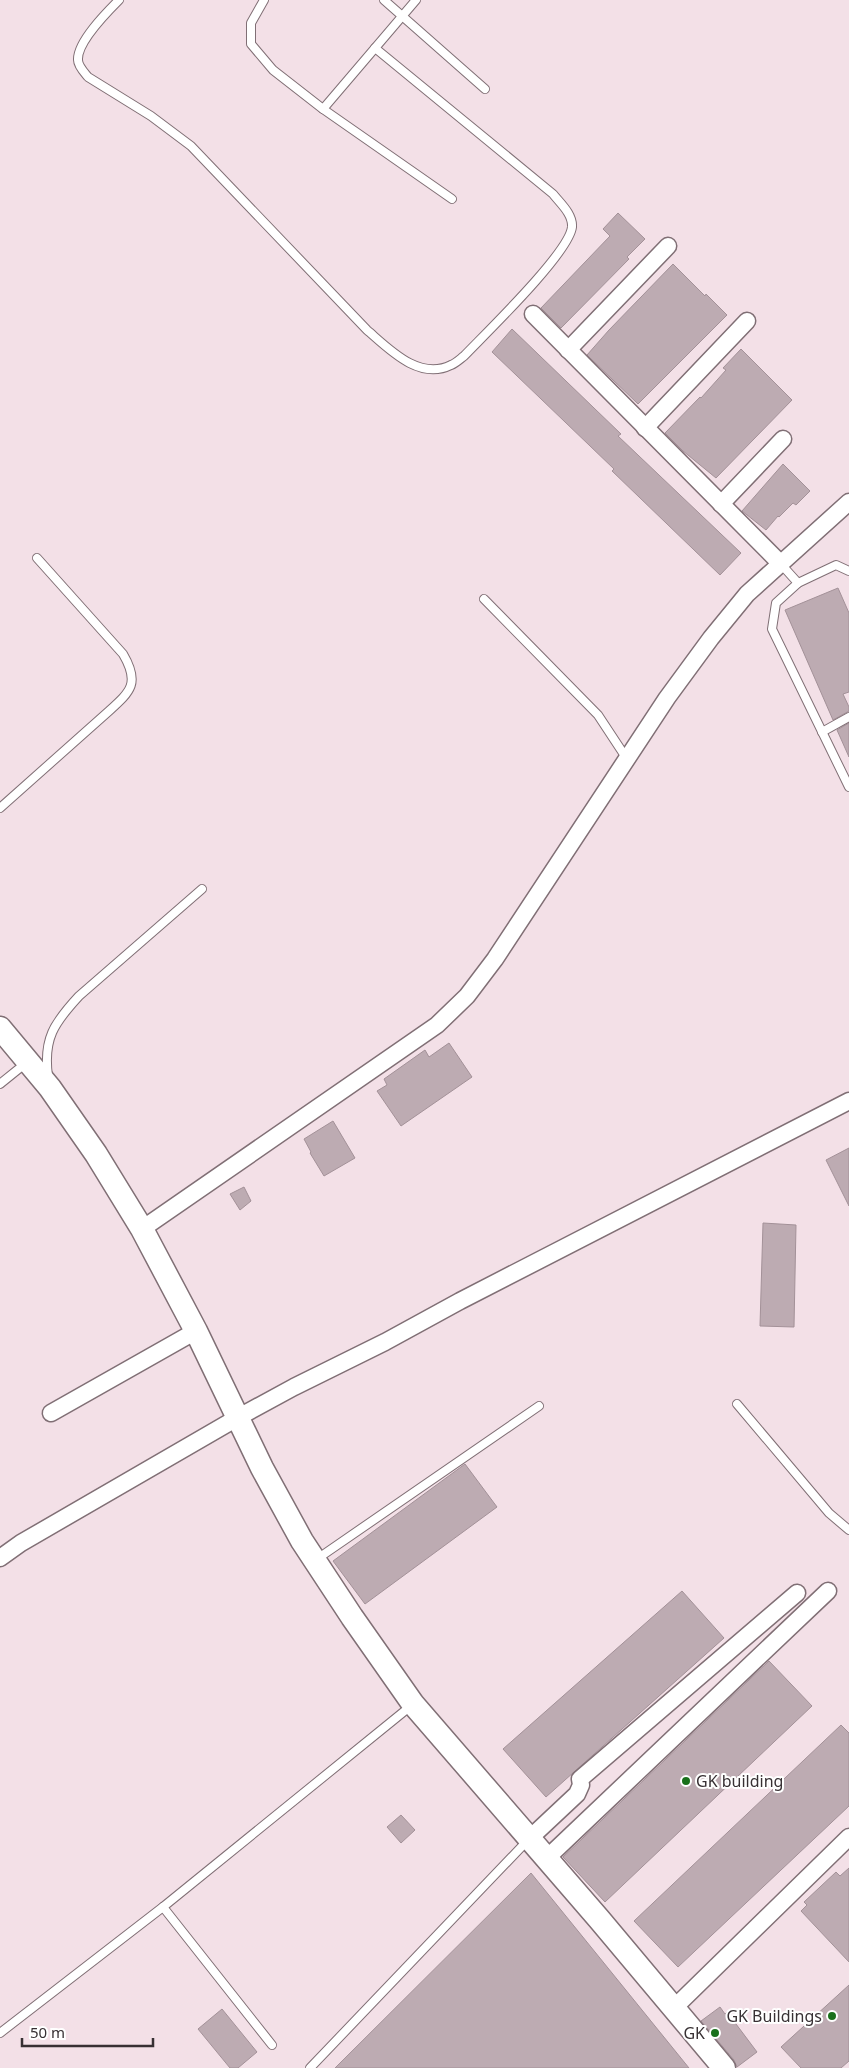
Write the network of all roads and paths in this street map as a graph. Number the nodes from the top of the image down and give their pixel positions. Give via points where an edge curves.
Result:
1 (119, 0) edge
2 (264, 0) edge
3 (384, 0) edge
4 (416, 0) edge
5 (402, 16) junction
6 (375, 48) junction
7 (485, 89) dead end
8 (324, 110) junction
9 (452, 199) dead end
10 (668, 246) dead end
11 (533, 314) dead end
12 (747, 321) dead end
13 (568, 350) junction
14 (645, 428) junction
15 (783, 439) dead end
16 (849, 502) edge
17 (721, 504) junction
18 (37, 558) dead end
19 (780, 563) junction
20 (849, 571) edge
21 (798, 583) junction
22 (484, 599) dead end
23 (849, 717) edge
24 (822, 732) junction
25 (627, 759) junction
26 (849, 788) edge
27 (0, 808) edge
28 (202, 889) dead end
29 (0, 1028) edge
30 (28, 1062) junction
31 (0, 1084) edge
32 (50, 1088) junction
33 (849, 1101) edge
34 (142, 1229) junction
35 (196, 1330) junction
36 (736, 1404) dead end
37 (539, 1406) dead end
38 (51, 1413) dead end
39 (237, 1418) junction
40 (849, 1530) edge
41 (0, 1558) edge
42 (315, 1560) junction
43 (828, 1591) dead end
44 (797, 1593) dead end
45 (413, 1704) junction
46 (849, 1837) edge
47 (530, 1838) junction
48 (547, 1858) junction
49 (163, 1907) junction
50 (674, 2008) junction
51 (0, 2033) edge
52 (272, 2046) dead end
53 (310, 2068) edge
54 (724, 2068) edge

1 - 6 lane via 94,28 81,49 78,59 88,77 151,116 191,146 367,330 393,353 414,366 432,369 451,366 559,253 569,239 572,225 569,215 553,194
2 - 8 lane via 251,23 251,44 273,70
3 - 5 lane
4 - 5 lane
5 - 6 lane
5 - 7 lane
6 - 8 lane
8 - 9 lane
10 - 13 street
11 - 13 street
12 - 14 street
13 - 14 street
14 - 17 street
15 - 17 street
16 - 19 street
17 - 19 street
18 - 27 lane via 123,654 132,669 131,688 109,712
19 - 21 lane
19 - 25 street via 747,594 711,638
20 - 21 lane via 836,565
21 - 24 lane via 776,603 772,628
22 - 25 lane via 598,715
23 - 24 lane
24 - 26 lane
25 - 34 street via 467,996 443,1019
28 - 32 lane via 79,996 61,1016 49,1038 46,1058
29 - 30 main road
30 - 31 lane
30 - 32 main road
32 - 34 main road
33 - 39 street
34 - 35 main road
35 - 38 street
35 - 39 main road
36 - 40 lane via 829,1513
37 - 42 lane
39 - 41 street
39 - 42 main road
42 - 45 main road
43 - 48 street
44 - 47 street via 580,1779 577,1794
45 - 47 main road
45 - 49 lane
46 - 50 street
47 - 48 main road
47 - 53 lane
48 - 50 main road
49 - 51 lane
49 - 52 lane
50 - 54 main road

